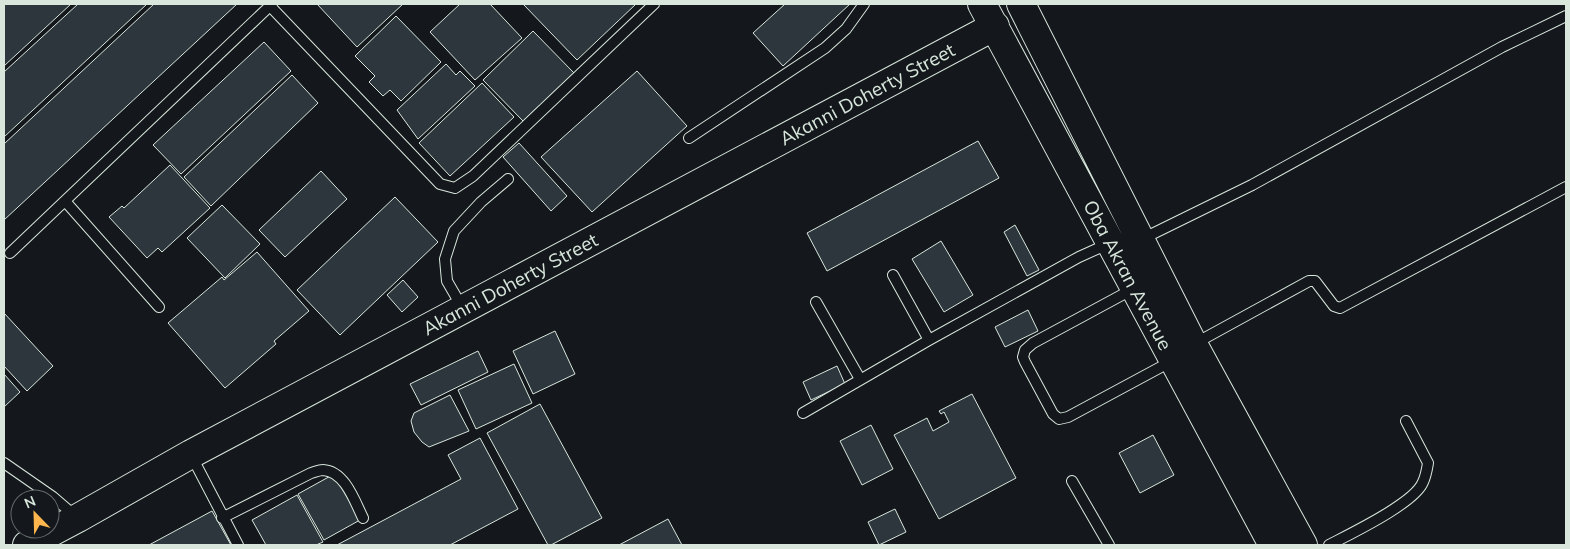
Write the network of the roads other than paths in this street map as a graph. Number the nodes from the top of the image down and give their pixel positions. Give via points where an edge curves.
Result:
1 (654, 4) edge
2 (864, 4) edge
3 (1021, 4) edge
4 (271, 5) edge
5 (988, 15) edge
6 (1566, 16) edge
7 (689, 138) dead end
8 (508, 179) dead end
9 (1566, 187) edge
10 (65, 201) junction
11 (1141, 240) junction
12 (1110, 243) junction
13 (10, 253) dead end
14 (892, 275) dead end
15 (1134, 288) junction
16 (816, 302) dead end
17 (159, 307) dead end
18 (463, 308) junction
19 (929, 340) junction
20 (1183, 353) junction
21 (860, 379) junction
22 (802, 413) dead end
23 (1406, 421) dead end
24 (191, 454) junction
25 (4, 464) edge
26 (1072, 481) dead end
27 (78, 518) junction
28 (222, 518) junction
29 (363, 518) dead end
30 (26, 545) edge
31 (238, 545) edge
32 (1109, 545) edge
33 (1273, 545) edge
34 (1303, 545) edge
35 (1329, 545) edge

1 - 4 lane via 473,176 455,188 440,184
2 - 7 lane via 846,29 825,48
3 - 11 main road, Oba Akran Avenue
4 - 10 lane
5 - 12 main road, Oba Akran Avenue
5 - 18 main road, Akanni Doherty Street
6 - 11 lane via 1502,47 1252,185
8 - 18 lane via 454,231 445,258 447,281
9 - 20 lane via 1340,308 1334,306 1315,281 1309,281
10 - 13 lane
10 - 17 lane
11 - 20 main road, Oba Akran Avenue
12 - 15 main road, Oba Akran Avenue
12 - 19 lane
14 - 19 lane
15 - 20 main road, Oba Akran Avenue
15 - 20 lane via 1024,350 1025,362 1053,414 1059,420 1068,417
16 - 21 lane
18 - 24 main road, Akanni Doherty Street
19 - 21 lane
20 - 33 main road, Oba Akran Avenue
20 - 34 main road, Oba Akran Avenue
21 - 22 lane
23 - 35 lane via 1428,463 1423,484 1389,513
24 - 27 main road, Akanni Doherty Street
24 - 28 lane
25 - 27 lane
26 - 32 lane
27 - 30 main road, Akanni Doherty Street
28 - 29 lane via 311,472 324,470 338,476 348,488
28 - 31 lane

